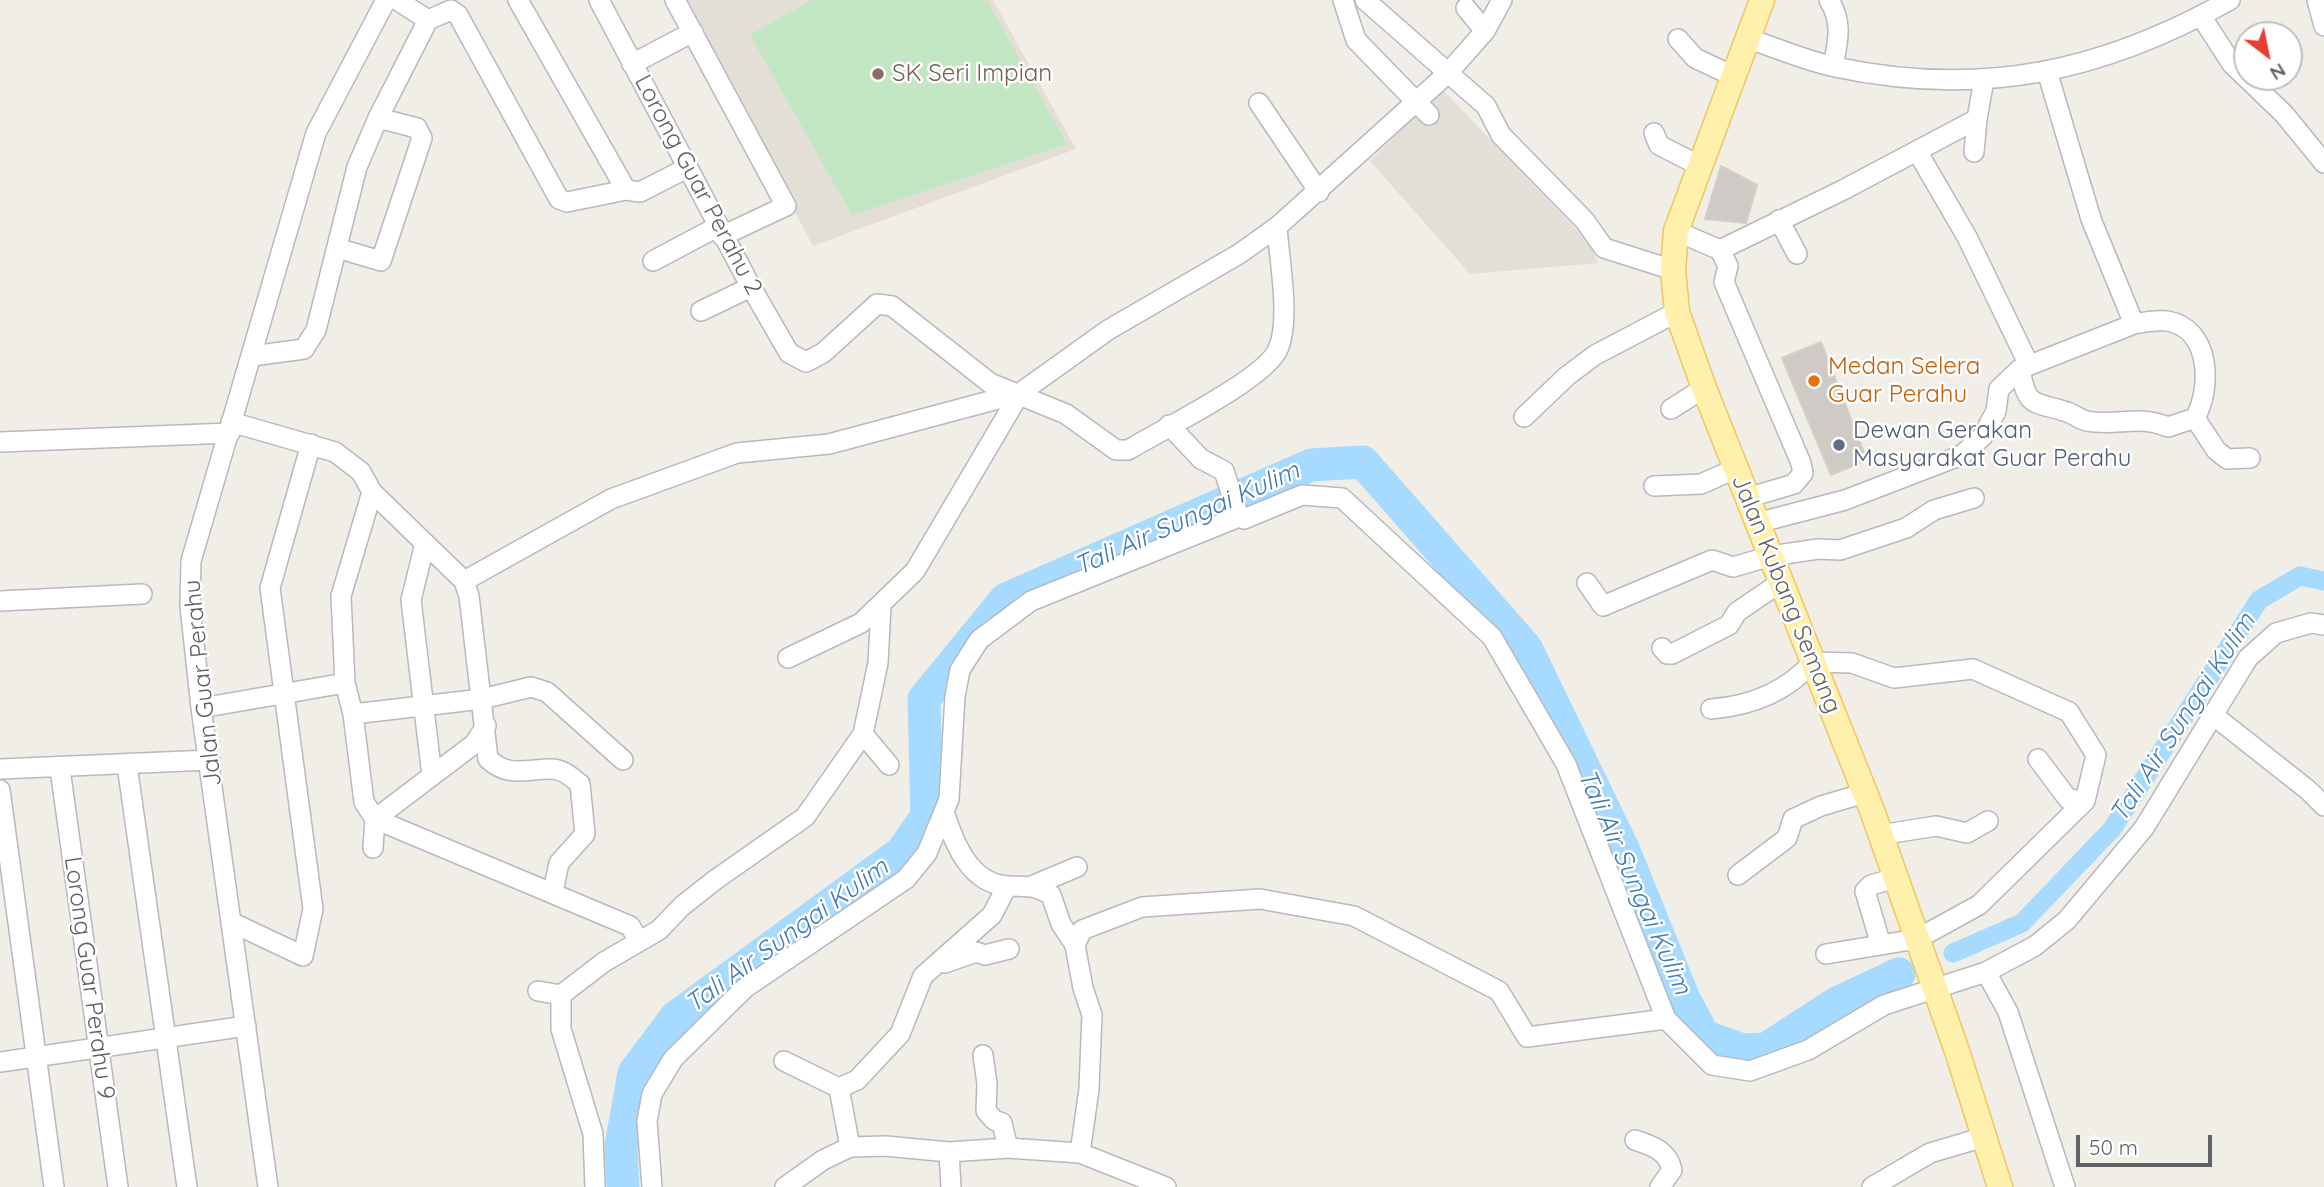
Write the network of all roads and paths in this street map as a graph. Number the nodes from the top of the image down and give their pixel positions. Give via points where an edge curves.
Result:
1 (386, 0) edge
2 (397, 0) edge
3 (518, 0) edge
4 (599, 0) edge
5 (676, 0) edge
6 (1343, 0) edge
7 (1365, 0) edge
8 (1502, 0) edge
9 (1762, 0) edge
10 (1829, 0) edge
11 (2230, 0) edge
12 (2317, 0) edge
13 (1466, 8) dead end
14 (2201, 16) junction
15 (428, 20) junction
16 (2324, 26) edge
17 (1485, 31) junction
18 (693, 32) junction
19 (1678, 39) dead end
20 (1749, 39) junction
21 (632, 64) junction
22 (1833, 66) junction
23 (2047, 71) junction
24 (1448, 73) junction
25 (1735, 77) junction
26 (1984, 80) junction
27 (1259, 103) dead end
28 (1422, 109) junction
29 (378, 118) junction
30 (1978, 119) junction
31 (1654, 133) dead end
32 (1917, 151) junction
33 (1974, 152) dead end
34 (2324, 163) edge
35 (1700, 166) junction
36 (687, 168) junction
37 (626, 190) junction
38 (1319, 192) junction
39 (1779, 220) junction
40 (1277, 227) junction
41 (720, 231) junction
42 (1676, 231) junction
43 (337, 248) junction
44 (1720, 250) junction
45 (1797, 254) dead end
46 (653, 261) dead end
47 (1673, 270) junction
48 (751, 287) junction
49 (701, 311) dead end
50 (1677, 312) junction
51 (2134, 324) junction
52 (252, 356) junction
53 (2024, 366) junction
54 (1704, 388) junction
55 (1020, 393) junction
56 (1671, 409) dead end
57 (1524, 417) dead end
58 (2195, 418) junction
59 (1169, 425) junction
60 (230, 428) junction
61 (0, 442) edge
62 (311, 444) junction
63 (2250, 458) dead end
64 (1735, 469) junction
65 (1654, 486) dead end
66 (372, 492) junction
67 (1748, 498) junction
68 (1974, 498) dead end
69 (1238, 513) junction
70 (1757, 523) junction
71 (425, 542) junction
72 (1771, 556) junction
73 (464, 581) junction
74 (1781, 582) junction
75 (1587, 583) dead end
76 (142, 594) dead end
77 (0, 601) edge
78 (881, 606) junction
79 (2324, 625) edge
80 (1662, 648) dead end
81 (788, 658) dead end
82 (1813, 662) junction
83 (345, 683) junction
84 (282, 694) junction
85 (482, 699) junction
86 (421, 704) junction
87 (201, 708) junction
88 (1711, 709) dead end
89 (353, 714) junction
90 (2213, 715) junction
91 (486, 726) junction
92 (863, 734) junction
93 (2038, 759) dead end
94 (210, 760) junction
95 (624, 760) dead end
96 (127, 765) junction
97 (889, 765) dead end
98 (0, 769) edge
99 (60, 769) junction
100 (432, 776) junction
101 (2316, 787) edge
102 (0, 790) edge
103 (1865, 793) junction
104 (2085, 801) junction
105 (2324, 806) edge
106 (944, 812) junction
107 (375, 820) junction
108 (1988, 821) dead end
109 (1880, 835) junction
110 (373, 848) dead end
111 (1077, 867) dead end
112 (1738, 875) dead end
113 (1896, 878) junction
114 (1034, 884) junction
115 (1007, 886) junction
116 (553, 892) junction
117 (231, 922) junction
118 (1917, 939) junction
119 (639, 941) junction
120 (1075, 944) junction
121 (1881, 945) junction
122 (1009, 949) dead end
123 (1826, 954) dead end
124 (1986, 972) junction
125 (923, 976) junction
126 (1934, 987) junction
127 (538, 990) dead end
128 (561, 995) junction
129 (1666, 1019) junction
130 (246, 1026) junction
131 (166, 1036) junction
132 (99, 1046) junction
133 (983, 1055) dead end
134 (36, 1058) junction
135 (784, 1061) dead end
136 (0, 1062) edge
137 (839, 1088) junction
138 (1984, 1137) junction
139 (1635, 1140) dead end
140 (850, 1147) junction
141 (1008, 1148) junction
142 (949, 1152) junction
143 (1080, 1153) junction
144 (1157, 1185) edge
145 (54, 1187) edge
146 (118, 1187) edge
147 (187, 1187) edge
148 (268, 1187) edge
149 (596, 1187) edge
150 (652, 1187) edge
151 (785, 1187) edge
152 (951, 1187) edge
153 (1660, 1187) edge
154 (1872, 1187) edge
155 (2000, 1187) edge
156 (2065, 1187) edge

1 - 52 street, Jalan Guar Perahu via 316,133
2 - 15 street
3 - 37 street
4 - 21 street, Lorong Guar Perahu 2
5 - 18 street
6 - 28 street via 1356,40
7 - 24 street
8 - 17 street
9 - 20 main road, Jalan Kubang Semang
10 - 22 street via 1840,33
11 - 14 street
12 - 16 street
13 - 17 street
14 - 23 street via 2134,48
14 - 34 street via 2232,64 2284,114
15 - 29 street
15 - 37 street via 451,10 458,15 559,199 567,202
17 - 24 street
18 - 21 street
18 - 41 street via 786,206
19 - 25 street via 1695,58
20 - 22 street
20 - 25 main road, Jalan Kubang Semang
21 - 36 street, Lorong Guar Perahu 2
22 - 26 street via 1909,79
23 - 26 street
23 - 51 street via 2091,219
24 - 28 street
24 - 47 street via 1486,106 1501,135 1585,221 1604,248
25 - 35 main road, Jalan Kubang Semang
26 - 30 street
27 - 38 street
28 - 38 street
29 - 43 street via 358,167
29 - 43 street via 417,128 422,138 381,261
30 - 32 street
30 - 33 street
31 - 35 street via 1659,145
32 - 39 street
32 - 53 street via 1967,237
35 - 42 main road, Jalan Kubang Semang
36 - 37 street via 640,192
36 - 41 street, Lorong Guar Perahu 2
38 - 40 street
39 - 44 street
39 - 45 street
40 - 55 street via 1108,330
40 - 59 street via 1283,321 1278,351 1249,379
41 - 46 street
41 - 48 street, Lorong Guar Perahu 2
42 - 44 street
42 - 47 main road, Jalan Kubang Semang
43 - 52 street via 316,330 303,349
44 - 67 street via 1728,266 1724,282 1803,473 1794,484
47 - 50 main road, Jalan Kubang Semang
48 - 49 street
48 - 55 street, Lorong Guar Perahu 2 via 789,354 806,362 823,353 877,304 892,306 990,383
50 - 54 main road, Jalan Kubang Semang
50 - 57 street via 1595,355
51 - 53 street
51 - 58 street via 2168,321 2198,341 2206,372 2204,402
52 - 60 street, Jalan Guar Perahu
53 - 58 street via 2025,390 2031,401 2085,421 2150,419 2168,427
53 - 70 street via 1999,389 1996,411 1983,436 1962,455 1845,500
54 - 56 street
54 - 64 main road, Jalan Kubang Semang
55 - 59 street via 1066,414 1116,450 1128,450
55 - 73 street via 829,444 737,453 611,499
55 - 78 street via 915,570
58 - 63 street via 2227,459
59 - 69 street via 1201,459 1224,471
60 - 61 street
60 - 62 street
60 - 87 street, Jalan Guar Perahu via 191,561 190,606
62 - 66 street via 335,452 361,472
62 - 84 street via 270,588
64 - 65 street via 1700,484
64 - 67 main road, Jalan Kubang Semang
66 - 71 street
66 - 83 street via 341,596
67 - 70 main road, Jalan Kubang Semang
68 - 72 street via 1840,550
69 - 106 street via 1031,601 979,640 960,670 949,799
69 - 129 street via 1244,519 1302,495 1342,498 1492,638 1566,764
70 - 72 main road, Jalan Kubang Semang
71 - 73 street
71 - 86 street via 411,600
72 - 74 main road, Jalan Kubang Semang
72 - 75 street via 1733,567 1712,559 1602,606
73 - 85 street
74 - 80 street via 1714,634 1672,654
74 - 82 main road, Jalan Kubang Semang
76 - 77 street
78 - 81 street via 861,623
78 - 92 street via 877,663
79 - 90 street via 2311,623 2276,633 2248,658
82 - 88 street via 1801,676 1767,696 1740,707
82 - 103 main road, Jalan Kubang Semang
82 - 104 street via 1852,663 1894,678 1973,669 2068,712 2096,755
83 - 84 street
83 - 89 street
84 - 87 street
84 - 117 street via 313,909 303,956
85 - 86 street
85 - 91 street
85 - 95 street via 531,687 547,692
86 - 89 street
86 - 100 street
87 - 94 street, Jalan Guar Perahu
89 - 107 street via 364,802
90 - 101 street
90 - 124 street via 2144,828 2067,920 2035,946
91 - 100 street via 474,744
91 - 116 street via 488,759 499,768 522,774 552,769 580,784 585,834 559,863
92 - 97 street
92 - 119 street via 805,817
93 - 104 street via 2068,799
94 - 96 street
94 - 117 street, Jalan Guar Perahu
96 - 99 street
96 - 131 street
98 - 99 street
99 - 132 street, Lorong Guar Perahu 9
100 - 107 street
101 - 105 street
102 - 134 street
103 - 109 main road, Jalan Kubang Semang
103 - 112 street via 1793,819 1787,838
104 - 118 street via 1979,905
106 - 115 street via 956,848 981,876
106 - 150 street via 927,853 906,879 745,988 673,1059 652,1094 646,1121
107 - 110 street
107 - 116 street
108 - 109 street via 1967,833 1936,825
109 - 113 main road, Jalan Kubang Semang
111 - 114 street
113 - 118 main road, Jalan Kubang Semang
113 - 121 street via 1865,891
114 - 115 street
114 - 120 street via 1051,895 1061,924
115 - 125 street via 992,915
116 - 119 street via 629,926
117 - 130 street, Jalan Guar Perahu
118 - 121 street
118 - 126 main road, Jalan Kubang Semang
119 - 128 street
120 - 129 street via 1082,930 1142,907 1260,899 1354,916 1447,963 1499,992 1527,1037
120 - 143 street via 1093,1027
121 - 123 street
122 - 125 street via 954,957
124 - 126 street
124 - 156 street via 2008,1012
125 - 137 street via 900,1034 857,1080
126 - 129 street via 1884,1004 1808,1050 1750,1071 1712,1065
126 - 138 main road, Jalan Kubang Semang
127 - 128 street
128 - 149 street via 561,1029 593,1134
130 - 131 street
130 - 148 street, Jalan Guar Perahu
131 - 132 street
131 - 147 street
132 - 134 street
132 - 146 street, Lorong Guar Perahu 9
133 - 141 street via 986,1111 1002,1123
134 - 136 street
134 - 145 street
135 - 137 street
137 - 140 street
138 - 154 street via 1930,1153
138 - 155 main road, Jalan Kubang Semang
139 - 153 street via 1654,1146 1670,1159 1672,1170
140 - 142 street
140 - 151 street
141 - 142 street
141 - 143 street
142 - 152 street
143 - 144 street

